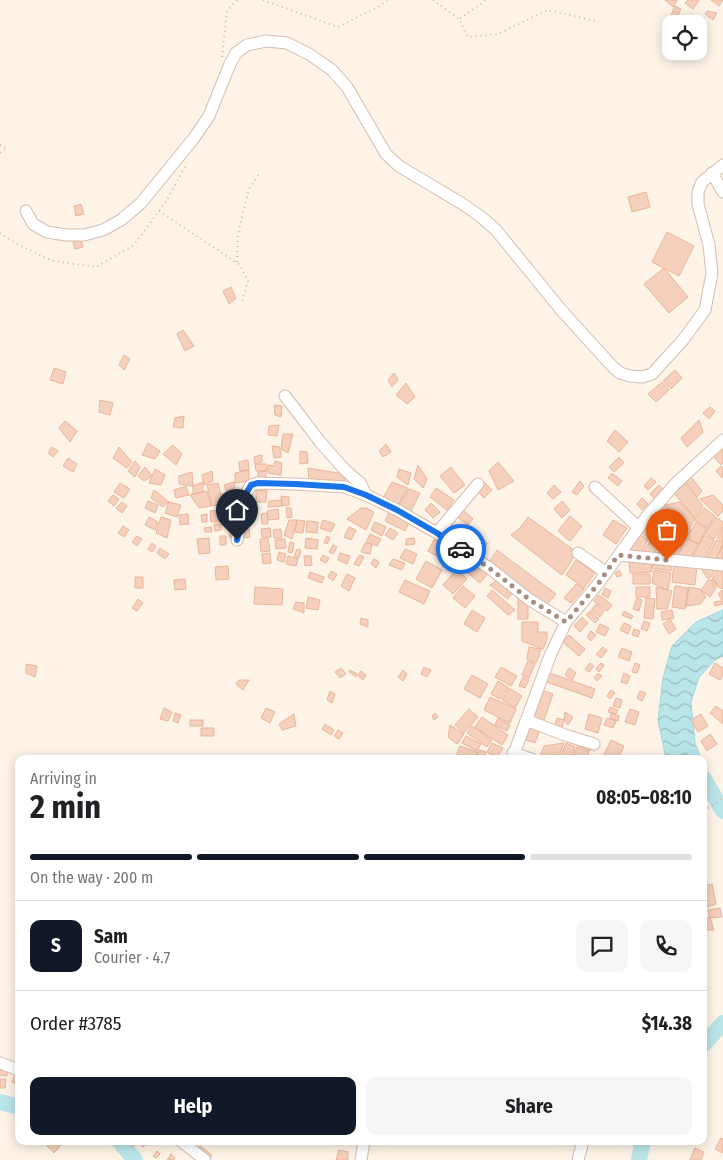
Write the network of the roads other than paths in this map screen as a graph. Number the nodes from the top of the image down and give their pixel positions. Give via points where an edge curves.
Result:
1 (723, 165) edge
2 (712, 173) junction
3 (723, 192) edge
4 (26, 211) dead end
5 (285, 396) dead end
6 (723, 440) edge
7 (478, 484) dead end
8 (595, 487) dead end
9 (366, 495) junction
10 (638, 527) junction
11 (437, 533) junction
12 (237, 540) dead end
13 (578, 553) dead end
14 (618, 555) junction
15 (723, 565) edge
16 (606, 573) junction
17 (566, 622) junction
18 (526, 720) junction
19 (594, 744) dead end
20 (513, 755) edge
21 (0, 1063) edge
22 (15, 1069) edge
23 (186, 1145) edge
24 (363, 1145) edge
25 (581, 1145) edge
26 (205, 1160) edge
27 (361, 1160) edge
28 (578, 1160) edge

1 - 2 street
2 - 3 street
2 - 4 street via 702,182 698,192 712,273 705,310 652,374 642,377 620,373 612,366 496,230 480,216 399,166 386,154 347,87 332,70 287,43 266,41 248,45 236,53 208,116 194,138 141,203 121,220 103,230 66,235 47,232 33,224
5 - 9 street via 321,443 360,483
6 - 10 street via 675,484
7 - 11 street
8 - 10 street
9 - 11 street
9 - 12 street via 344,487 286,483 251,485
10 - 14 street
11 - 17 street
13 - 16 street
14 - 15 street
14 - 16 street
16 - 17 street
17 - 18 street
18 - 19 street
18 - 20 street
21 - 22 street
23 - 26 street
24 - 27 street
25 - 28 street

